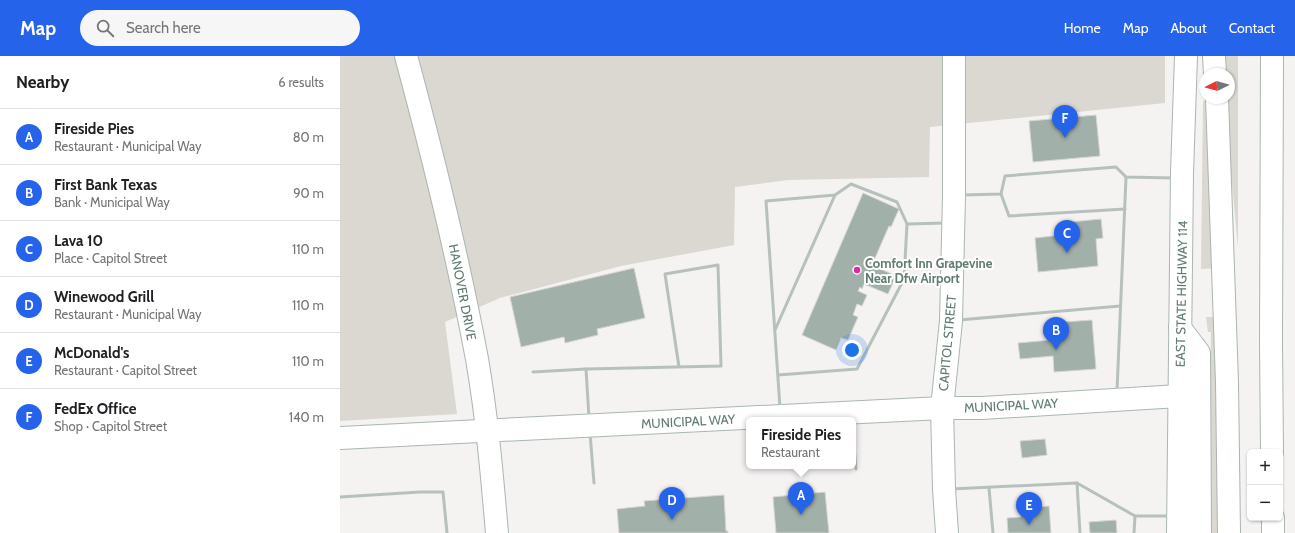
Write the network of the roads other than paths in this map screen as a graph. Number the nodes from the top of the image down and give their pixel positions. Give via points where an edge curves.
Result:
1 (406, 56) edge
2 (954, 56) edge
3 (1186, 56) edge
4 (1214, 56) edge
5 (1272, 56) edge
6 (1215, 68) edge
7 (1216, 104) edge
8 (1126, 177) junction
9 (1182, 178) junction
10 (1001, 194) junction
11 (835, 195) junction
12 (954, 196) junction
13 (1125, 209) junction
14 (953, 223) junction
15 (907, 224) junction
16 (1120, 306) junction
17 (951, 321) junction
18 (1180, 328) junction
19 (774, 331) junction
20 (679, 367) junction
21 (586, 369) junction
22 (533, 372) dead end
23 (778, 375) junction
24 (1179, 396) junction
25 (1116, 400) junction
26 (942, 408) junction
27 (780, 416) junction
28 (851, 416) edge
29 (761, 417) edge
30 (746, 418) edge
31 (589, 426) junction
32 (488, 431) junction
33 (340, 438) edge
34 (1272, 449) edge
35 (594, 483) dead end
36 (1077, 483) junction
37 (989, 488) junction
38 (944, 489) junction
39 (340, 497) edge
40 (1136, 516) junction
41 (1273, 521) edge
42 (1178, 525) edge
43 (447, 533) edge
44 (497, 533) edge
45 (946, 533) edge
46 (993, 533) edge
47 (1080, 533) edge
48 (1134, 533) edge
49 (1200, 533) edge
50 (1229, 533) edge
51 (1273, 533) edge

1 - 32 main road, HANOVER DRIVE via 448,216 477,359
2 - 12 main road, CAPITOL STREET
3 - 9 main road, EAST STATE HIGHWAY 114
4 - 6 main road
5 - 34 main road
7 - 50 main road via 1227,382
8 - 9 lane
8 - 10 lane via 1116,167 1005,176
8 - 13 lane
9 - 18 main road, EAST STATE HIGHWAY 114
10 - 12 lane
10 - 13 lane via 1009,216
11 - 15 lane via 851,184 897,202
11 - 19 lane
11 - 19 lane via 766,201
12 - 14 main road, CAPITOL STREET
13 - 16 lane
14 - 15 lane
14 - 17 main road, CAPITOL STREET
15 - 23 lane via 904,279 857,370
16 - 17 lane
16 - 25 lane
17 - 26 main road, CAPITOL STREET
18 - 24 main road, EAST STATE HIGHWAY 114
18 - 49 main road via 1199,353
19 - 23 lane
20 - 20 lane via 720,366 718,265 665,274
20 - 21 lane
21 - 22 lane
21 - 31 lane
23 - 27 lane
24 - 25 main road, MUNICIPAL WAY
24 - 42 main road, EAST STATE HIGHWAY 114
25 - 26 main road, MUNICIPAL WAY
26 - 28 main road, MUNICIPAL WAY
26 - 38 main road, CAPITOL STREET
27 - 28 main road, MUNICIPAL WAY
27 - 29 main road, MUNICIPAL WAY
30 - 31 main road, MUNICIPAL WAY
31 - 32 main road, MUNICIPAL WAY
31 - 35 lane
32 - 33 main road, MUNICIPAL WAY
32 - 44 main road, HANOVER DRIVE
36 - 37 lane
36 - 40 lane
36 - 47 lane
37 - 38 lane
37 - 46 lane
38 - 45 main road, CAPITOL STREET
39 - 43 lane via 443,492
40 - 42 lane
40 - 48 lane
41 - 51 main road

